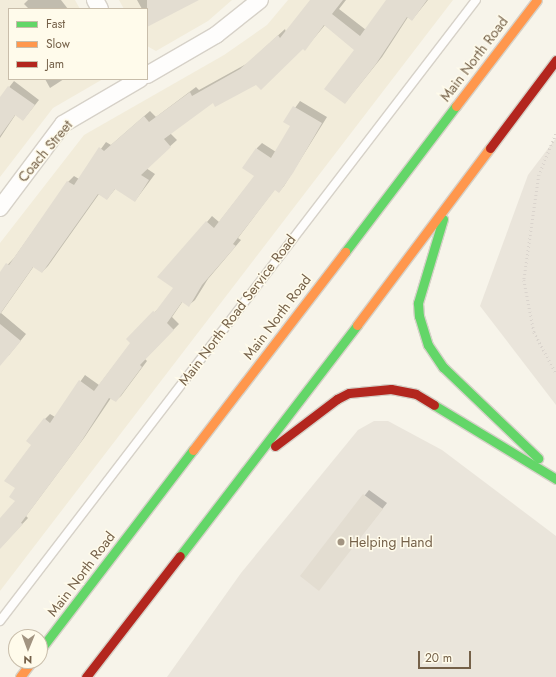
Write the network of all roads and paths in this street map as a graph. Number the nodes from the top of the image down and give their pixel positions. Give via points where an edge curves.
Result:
1 (260, 0) edge
2 (476, 0) edge
3 (537, 0) edge
4 (556, 60) edge
5 (148, 74) edge
6 (138, 80) edge
7 (556, 134) edge
8 (447, 206) junction
9 (0, 208) edge
10 (556, 373) edge
11 (253, 463) junction
12 (556, 474) edge
13 (556, 479) edge
14 (0, 621) edge
15 (48, 640) edge
16 (86, 677) edge

1 - 5 street via 216,35
2 - 14 lane, Main North Road Service Road
3 - 15 highway, Main North Road
4 - 8 highway
6 - 9 street, Coach Street via 63,124
7 - 10 path via 539,174 524,280 534,332
8 - 11 highway
8 - 12 highway via 418,302 419,316 428,345 443,367
11 - 13 highway via 337,399 349,393 391,389 416,394
11 - 16 highway

